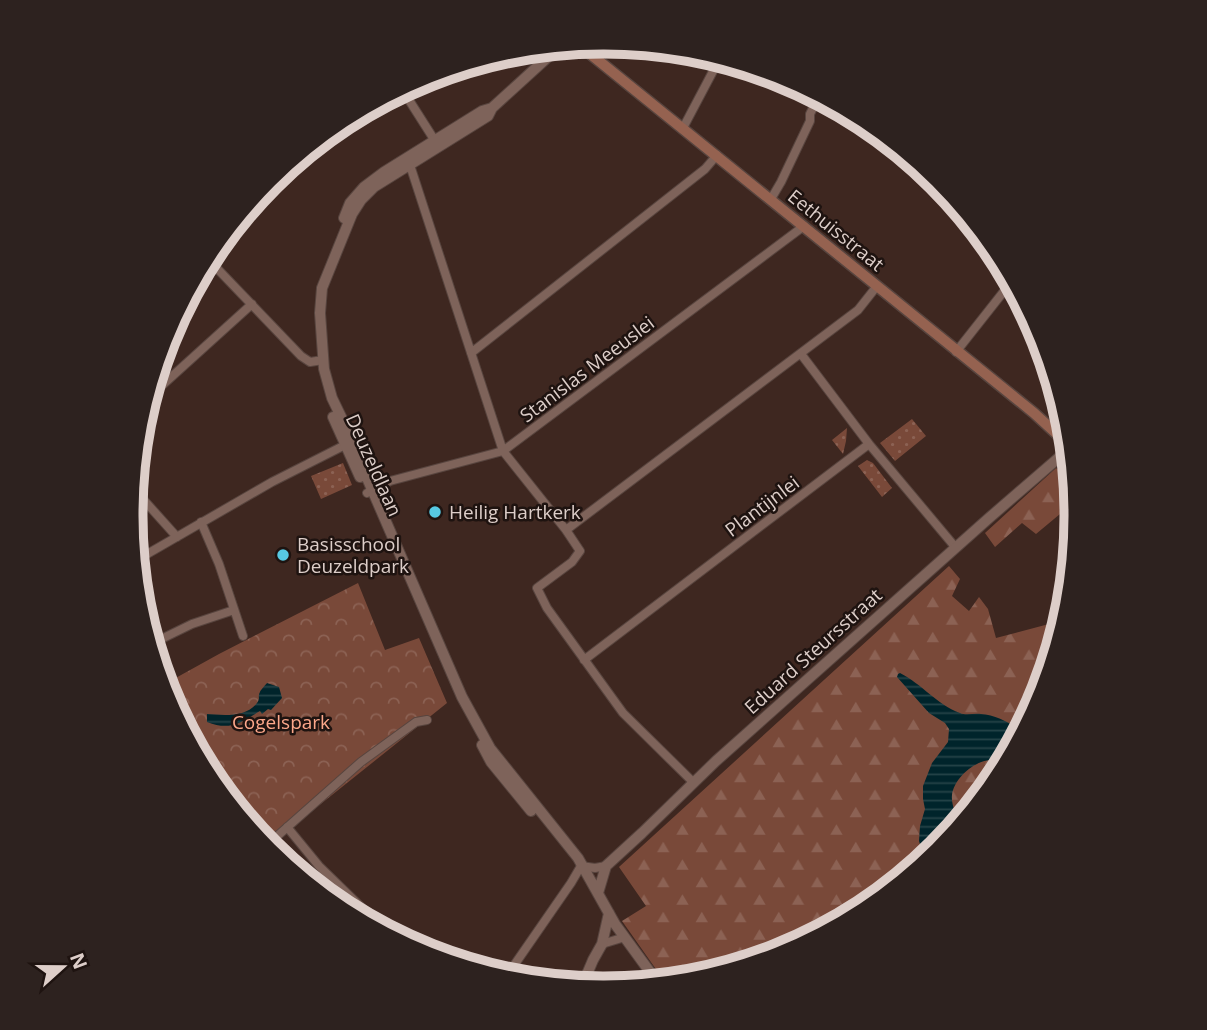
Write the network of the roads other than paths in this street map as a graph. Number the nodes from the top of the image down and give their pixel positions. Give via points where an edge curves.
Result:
1 (591, 54) edge
2 (549, 57) edge
3 (715, 68) edge
4 (408, 98) edge
5 (814, 106) edge
6 (683, 128) junction
7 (436, 143) junction
8 (717, 155) junction
9 (409, 160) junction
10 (771, 199) junction
11 (804, 226) junction
12 (215, 267) edge
13 (877, 286) junction
14 (1005, 289) edge
15 (252, 304) junction
16 (956, 352) junction
17 (471, 354) junction
18 (801, 354) junction
19 (320, 360) junction
20 (161, 386) edge
21 (1057, 434) edge
22 (349, 443) junction
23 (869, 443) junction
24 (503, 451) junction
25 (1060, 456) edge
26 (370, 492) junction
27 (144, 500) edge
28 (201, 522) junction
29 (566, 530) junction
30 (177, 537) junction
31 (956, 548) junction
32 (145, 555) edge
33 (234, 610) junction
34 (243, 636) dead end
35 (160, 640) edge
36 (584, 660) junction
37 (427, 720) dead end
38 (694, 783) junction
39 (287, 827) junction
40 (275, 838) edge
41 (581, 866) junction
42 (606, 866) junction
43 (598, 893) junction
44 (360, 905) edge
45 (609, 914) junction
46 (625, 937) junction
47 (602, 944) junction
48 (513, 967) edge
49 (651, 973) edge
50 (586, 975) edge

1 - 6 main road, Eethuisstraat
2 - 7 street, Deuzeldlaan via 488,116
3 - 6 street
4 - 7 street
5 - 10 street
6 - 8 main road, Eethuisstraat
7 - 9 street, Deuzeldlaan
8 - 10 main road, Eethuisstraat
8 - 17 street
9 - 17 street
9 - 19 street, Deuzeldlaan via 364,187 350,203 316,287
10 - 11 main road, Eethuisstraat
11 - 13 main road, Eethuisstraat
11 - 24 street, Stanislas Meeuslei
12 - 15 street
13 - 16 main road, Eethuisstraat
13 - 18 street via 858,310
14 - 16 street
15 - 19 street via 301,356 310,362
15 - 20 street
16 - 21 main road, Eethuisstraat
17 - 24 street
18 - 23 street
18 - 29 street
19 - 22 street, Deuzeldlaan via 324,396
22 - 26 street, Deuzeldlaan
22 - 28 street
23 - 31 street
23 - 36 street, Plantijnlei
24 - 26 street, Stanislas Meeuslei via 390,481
24 - 29 street
25 - 31 street, Eduard Steursstraat
26 - 41 street, Deuzeldlaan via 461,709 491,762
27 - 30 street
28 - 30 street
28 - 33 street
29 - 36 street via 580,551 537,588
30 - 32 street
31 - 38 street, Eduard Steursstraat
33 - 34 street
33 - 35 street
36 - 38 street via 622,713
37 - 39 street via 416,722 361,762
38 - 42 street, Eduard Steursstraat
39 - 40 street
39 - 44 street
41 - 42 street
41 - 43 street, Deuzeldlaan
41 - 48 street
42 - 43 street
43 - 45 street, Deuzeldlaan
45 - 46 street, Deuzeldlaan
45 - 47 street
46 - 47 street
46 - 49 street, Deuzeldlaan
47 - 50 street

